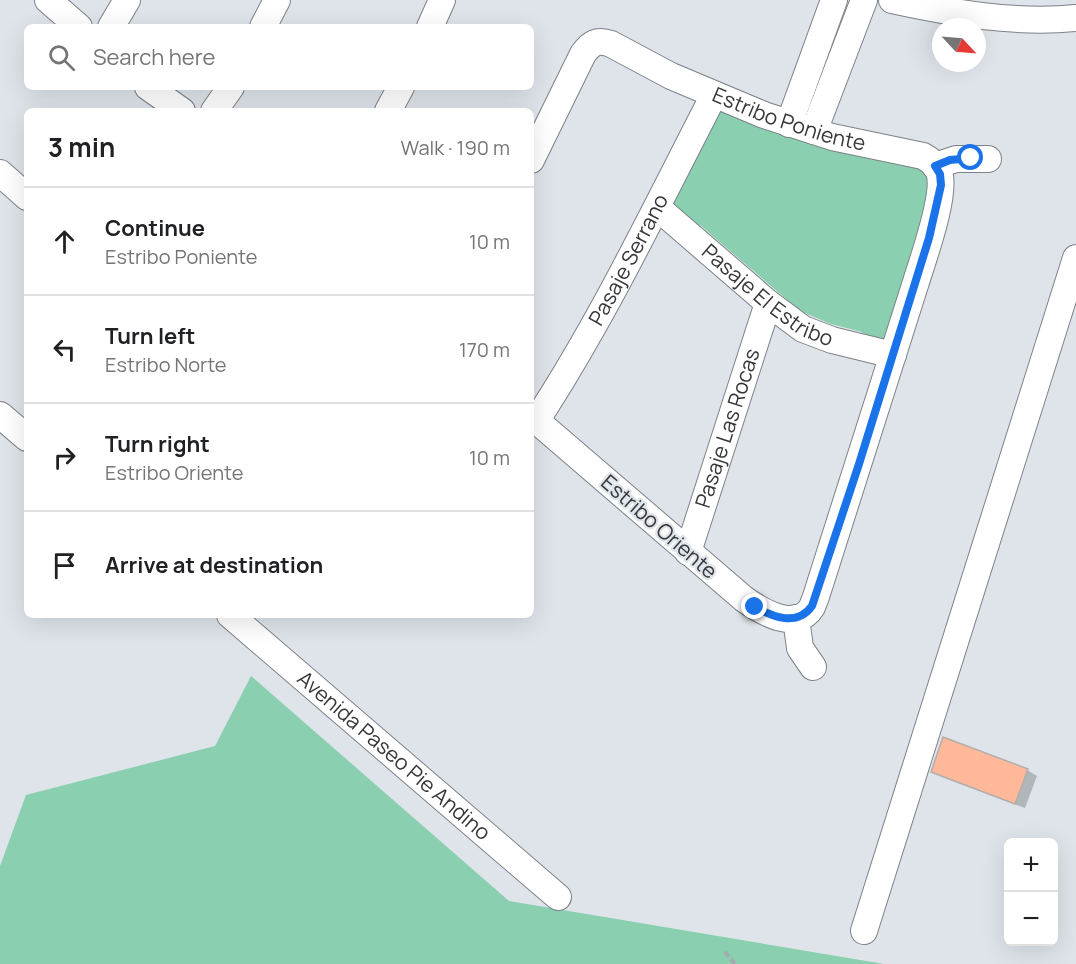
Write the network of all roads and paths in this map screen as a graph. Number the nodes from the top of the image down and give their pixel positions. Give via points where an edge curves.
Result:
1 (48, 0) edge
2 (127, 0) edge
3 (277, 0) edge
4 (442, 0) edge
5 (834, 0) edge
6 (864, 0) edge
7 (892, 0) edge
8 (1076, 18) edge
9 (76, 24) edge
10 (113, 24) edge
11 (265, 24) edge
12 (431, 24) edge
13 (152, 90) edge
14 (229, 90) edge
15 (398, 90) edge
16 (714, 95) junction
17 (178, 108) edge
18 (216, 108) edge
19 (390, 108) edge
20 (789, 124) junction
21 (814, 131) junction
22 (534, 153) edge
23 (988, 159) dead end
24 (935, 166) junction
25 (0, 173) edge
26 (24, 194) edge
27 (658, 208) junction
28 (1076, 258) edge
29 (768, 303) junction
30 (894, 356) junction
31 (0, 415) edge
32 (534, 418) edge
33 (24, 435) edge
34 (688, 552) junction
35 (799, 617) junction
36 (233, 618) edge
37 (813, 667) dead end
38 (558, 897) dead end
39 (864, 931) dead end
40 (725, 952) dead end
41 (735, 964) edge

1 - 9 street
2 - 10 street
3 - 11 street
4 - 12 street
5 - 20 street
6 - 21 street
7 - 8 street via 1002,18
13 - 17 street
14 - 18 street
15 - 19 street
16 - 20 street, Estribo Poniente
16 - 22 street, Estribo Poniente via 611,44 596,42 583,54
16 - 27 street, Pasaje Serrano
20 - 21 street, Estribo Poniente
21 - 24 street, Estribo Poniente via 917,154
23 - 24 street via 956,159
24 - 30 street via 941,179 938,205
25 - 26 street
27 - 29 street, Pasaje El Estribo
27 - 32 street, Pasaje Serrano via 568,370
28 - 39 street
29 - 30 street, Pasaje El Estribo via 812,333
29 - 34 street, Pasaje Las Rocas
30 - 35 street via 812,606
31 - 33 street
32 - 34 street, Estribo Oriente
34 - 35 street, Estribo Oriente via 755,607 774,616
35 - 37 street via 800,648
36 - 38 street, Avenida Paseo Pie Andino
40 - 41 path

